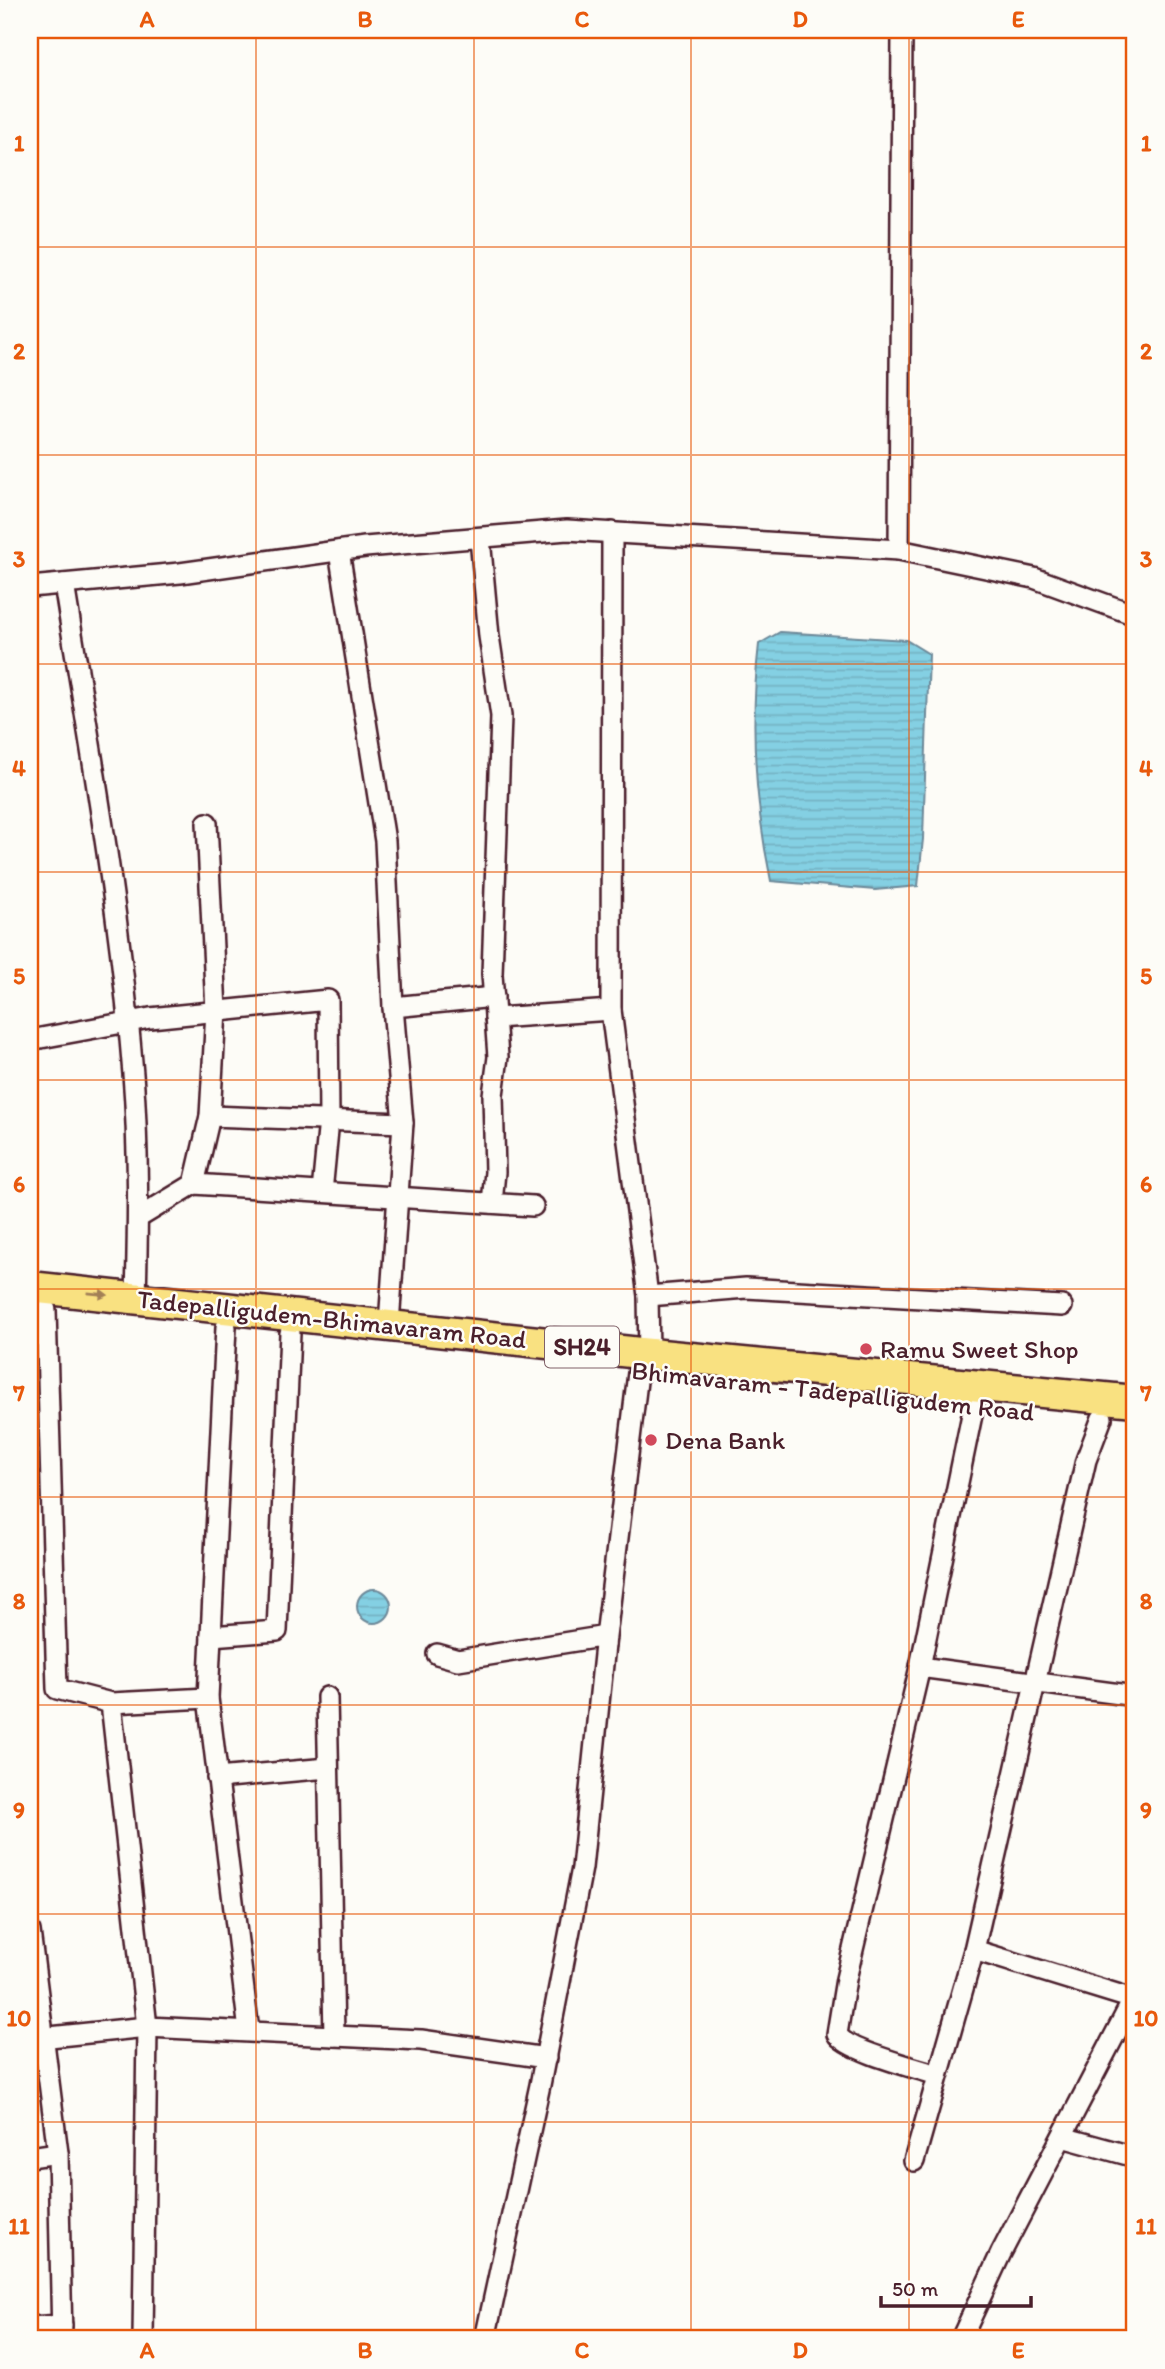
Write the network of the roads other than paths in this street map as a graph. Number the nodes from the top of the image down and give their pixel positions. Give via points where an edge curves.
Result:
1 (902, 30) edge
2 (612, 532) junction
3 (480, 538) junction
4 (899, 550) junction
5 (339, 551) junction
6 (64, 584) junction
7 (30, 587) edge
8 (1135, 615) edge
9 (207, 823) dead end
10 (494, 997) junction
11 (393, 1007) junction
12 (611, 1010) junction
13 (216, 1012) junction
14 (495, 1018) junction
15 (126, 1023) junction
16 (30, 1040) edge
17 (210, 1116) junction
18 (328, 1120) junction
19 (403, 1123) junction
20 (194, 1184) junction
21 (323, 1192) junction
22 (398, 1197) junction
23 (492, 1203) junction
24 (533, 1206) dead end
25 (138, 1218) junction
26 (648, 1296) junction
27 (136, 1298) junction
28 (35, 1301) edge
29 (1062, 1306) dead end
30 (389, 1324) junction
31 (226, 1327) junction
32 (290, 1333) junction
33 (643, 1363) junction
34 (1135, 1402) edge
35 (974, 1405) junction
36 (1102, 1418) junction
37 (1135, 1421) edge
38 (211, 1636) junction
39 (605, 1645) junction
40 (437, 1654) dead end
41 (920, 1667) junction
42 (1037, 1683) junction
43 (1135, 1696) edge
44 (327, 1697) dead end
45 (208, 1698) junction
46 (111, 1703) junction
47 (328, 1768) junction
48 (217, 1779) junction
49 (30, 1931) edge
50 (974, 1950) junction
51 (1134, 1997) edge
52 (146, 2027) junction
53 (248, 2031) junction
54 (334, 2036) junction
55 (36, 2038) edge
56 (545, 2058) junction
57 (938, 2075) junction
58 (1062, 2137) junction
59 (58, 2153) junction
60 (30, 2157) edge
61 (1135, 2157) edge
62 (914, 2161) dead end
63 (30, 2327) edge
64 (62, 2332) edge
65 (143, 2339) edge
66 (485, 2339) edge
67 (961, 2339) edge

1 - 4 street
2 - 3 street via 567,530
2 - 4 street
2 - 12 street
3 - 5 street
3 - 10 street via 501,716
4 - 8 street via 1034,578
5 - 6 street
5 - 11 street via 385,841
6 - 7 street
6 - 15 street via 108,859
9 - 13 street
10 - 11 street
10 - 14 street
11 - 19 street
12 - 14 street
12 - 26 street
13 - 15 street
13 - 17 street
13 - 18 street via 328,1000
14 - 23 street via 498,1057
15 - 16 street
15 - 25 street via 133,1073
17 - 18 street
17 - 20 street
18 - 19 street
18 - 21 street
19 - 22 street
20 - 21 street
20 - 25 street
21 - 22 street
22 - 23 street
22 - 30 street
23 - 24 street
25 - 27 street
26 - 29 street via 746,1288
26 - 33 street
28 -> 27 main road, Tadepalligudem-Bhimavaram Road / SH24
27 - 30 main road, Tadepalligudem-Bhimavaram Road / SH24
28 - 31 main road, Bhimavaram - Tadepalligudem Road / SH24
28 - 46 street via 57,1689
30 - 33 main road, Tadepalligudem-Bhimavaram Road / SH24
31 - 32 main road, Bhimavaram - Tadepalligudem Road / SH24
31 - 38 street
32 - 33 main road, Bhimavaram - Tadepalligudem Road / SH24
32 - 38 street via 278,1631
33 - 34 main road, Tadepalligudem-Bhimavaram Road / SH24
33 - 35 main road, Bhimavaram - Tadepalligudem Road / SH24
33 - 39 street
35 - 36 main road, Bhimavaram - Tadepalligudem Road / SH24
35 - 41 street
36 - 37 main road, Bhimavaram - Tadepalligudem Road / SH24
36 - 42 street via 1086,1460
38 - 45 street
39 - 40 street via 600,1637 458,1660
39 - 56 street via 582,1868
41 - 42 street
41 - 57 street via 837,2034 856,2047
42 - 43 street
42 - 50 street
44 - 47 street
45 - 46 street
45 - 48 street
46 - 52 street
47 - 48 street
47 - 54 street
48 - 53 street
49 - 55 street
50 - 51 street
50 - 57 street
51 - 58 street
52 - 53 street
52 - 55 street
52 - 65 street
53 - 54 street
54 - 56 street via 421,2040
55 - 59 street
56 - 66 street
57 - 62 street
58 - 61 street
58 - 67 street
59 - 60 street
59 - 64 street
63 - 64 street

